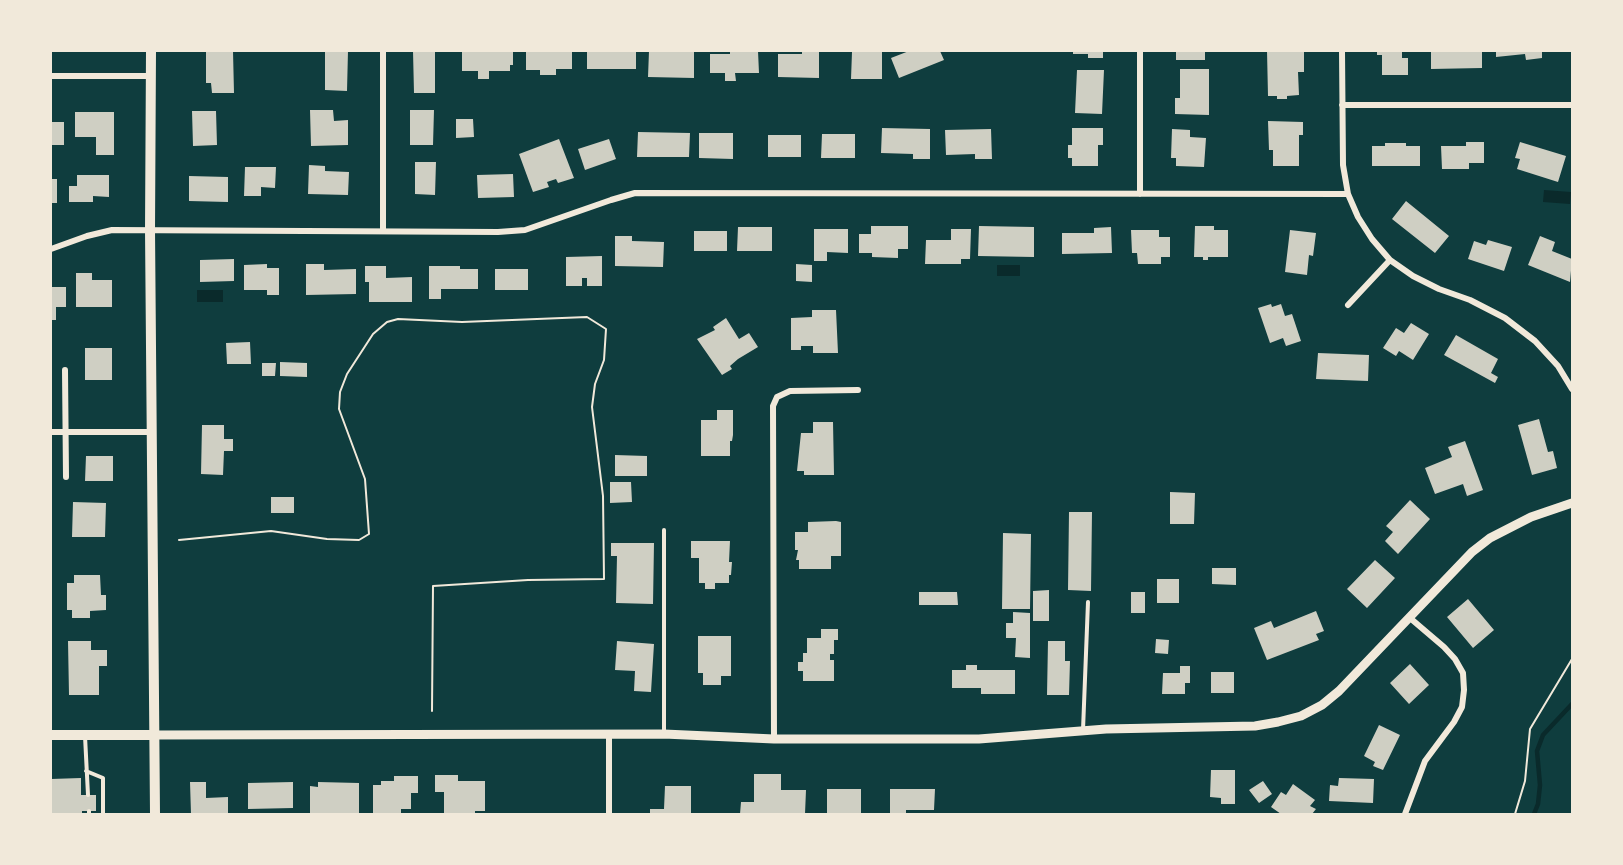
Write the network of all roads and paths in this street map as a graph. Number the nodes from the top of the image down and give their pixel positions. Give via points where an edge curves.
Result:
1 (151, 51) edge
2 (383, 51) edge
3 (1140, 51) edge
4 (1342, 51) edge
5 (51, 76) edge
6 (150, 76) junction
7 (1342, 105) junction
8 (1572, 105) edge
9 (1140, 194) junction
10 (1348, 194) junction
11 (150, 230) junction
12 (383, 231) junction
13 (51, 249) edge
14 (1390, 260) junction
15 (1348, 305) dead end
16 (65, 370) dead end
17 (858, 390) dead end
18 (1572, 390) edge
19 (51, 432) edge
20 (66, 432) junction
21 (152, 432) junction
22 (66, 477) dead end
23 (1572, 503) edge
24 (664, 530) dead end
25 (179, 540) dead end
26 (1088, 602) dead end
27 (1410, 618) junction
28 (1572, 659) edge
29 (432, 711) dead end
30 (1083, 730) junction
31 (664, 734) junction
32 (51, 735) edge
33 (85, 735) junction
34 (155, 735) junction
35 (609, 735) junction
36 (774, 739) junction
37 (86, 771) junction
38 (88, 795) dead end
39 (103, 814) edge
40 (155, 814) edge
41 (609, 814) edge
42 (1405, 814) edge
43 (1515, 814) edge

1 - 6 main road
2 - 12 street
3 - 9 street
4 - 7 street
5 - 6 street
6 - 11 main road
7 - 8 street
7 - 10 street via 1343,165
9 - 10 street
9 - 12 street via 635,193 525,230
10 - 14 street via 1372,239
11 - 12 street
11 - 13 street via 111,230
11 - 21 main road
14 - 15 street
14 - 18 street via 1413,276 1505,318 1558,366
16 - 20 street
17 - 36 street via 790,391 781,394 773,406
19 - 20 street
20 - 21 street
20 - 22 street
21 - 34 main road
23 - 27 street via 1490,538
24 - 31 lane
25 - 29 path via 271,531 337,540 359,540 369,534 365,479 339,409 340,392 373,334 387,322 398,318 505,322 588,317 606,329 604,360 592,407 603,496 604,579 433,586
26 - 30 lane
27 - 30 street via 1339,691 1301,716 1255,726
27 - 42 street via 1455,659 1464,690 1462,707 1425,761
28 - 43 path via 1533,722 1528,736 1525,781
30 - 36 street via 979,740
31 - 35 street
31 - 36 street
32 - 33 main road
33 - 34 main road
33 - 37 lane
34 - 35 street
34 - 40 main road
35 - 41 street
37 - 38 lane
37 - 39 lane via 104,777

